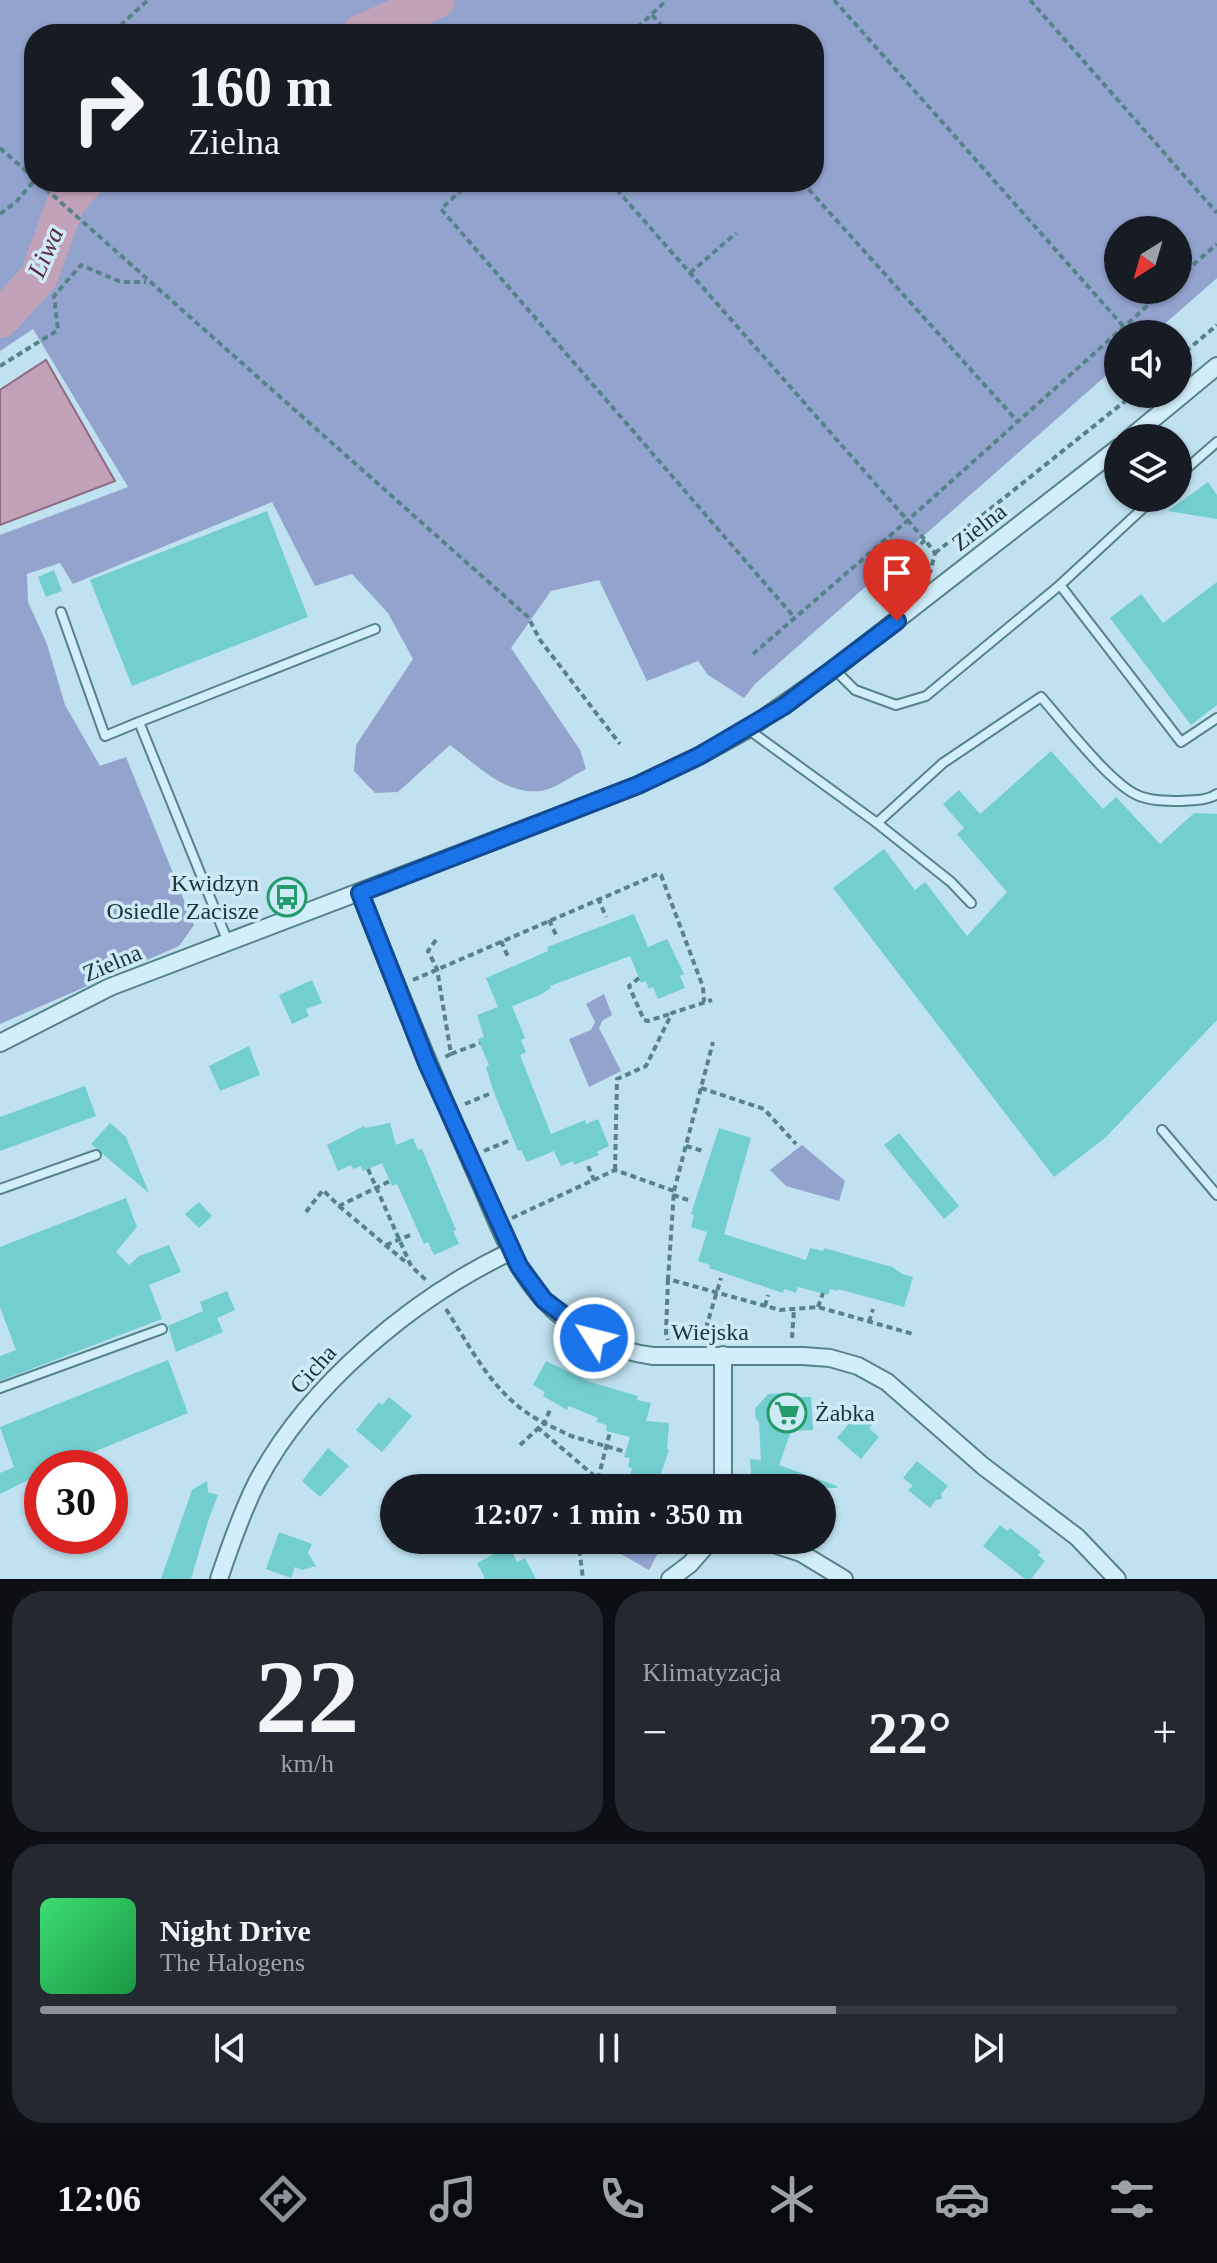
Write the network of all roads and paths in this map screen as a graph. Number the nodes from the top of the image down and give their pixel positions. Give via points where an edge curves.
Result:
1 (148, 0) edge
2 (667, 0) edge
3 (834, 0) edge
4 (1030, 0) edge
5 (651, 14) junction
6 (122, 24) edge
7 (640, 24) edge
8 (660, 24) edge
9 (0, 148) edge
10 (24, 170) edge
11 (25, 192) edge
12 (49, 192) edge
13 (459, 192) edge
14 (619, 192) edge
15 (811, 192) edge
16 (1217, 213) edge
17 (0, 214) edge
18 (736, 233) dead end
19 (1217, 244) edge
20 (1192, 266) edge
21 (690, 273) junction
22 (148, 282) junction
23 (1149, 304) edge
24 (1118, 320) edge
25 (1132, 320) edge
26 (1217, 325) edge
27 (1104, 345) edge
28 (1192, 346) edge
29 (0, 366) edge
30 (1217, 366) edge
31 (1116, 408) edge
32 (1018, 422) junction
33 (1147, 424) edge
34 (1217, 442) edge
35 (1104, 459) edge
36 (1192, 464) edge
37 (1139, 512) edge
38 (908, 520) junction
39 (925, 540) junction
40 (935, 553) junction
41 (1060, 585) junction
42 (61, 612) dead end
43 (794, 617) junction
44 (375, 629) dead end
45 (753, 654) dead end
46 (834, 669) junction
47 (1217, 718) edge
48 (139, 722) junction
49 (748, 729) junction
50 (620, 744) dead end
51 (1217, 794) edge
52 (877, 823) junction
53 (360, 893) junction
54 (598, 898) junction
55 (971, 903) dead end
56 (606, 917) dead end
57 (549, 920) junction
58 (557, 937) dead end
59 (436, 940) dead end
60 (501, 941) junction
61 (229, 942) junction
62 (509, 959) dead end
63 (437, 969) junction
64 (639, 978) dead end
65 (407, 983) dead end
66 (712, 1000) dead end
67 (704, 1002) junction
68 (672, 1013) junction
69 (713, 1042) dead end
70 (0, 1043) edge
71 (480, 1043) dead end
72 (451, 1054) junction
73 (441, 1058) dead end
74 (701, 1088) junction
75 (1162, 1130) dead end
76 (796, 1144) dead end
77 (686, 1146) junction
78 (703, 1151) dead end
79 (96, 1155) dead end
80 (588, 1166) dead end
81 (368, 1169) dead end
82 (615, 1170) junction
83 (594, 1180) junction
84 (390, 1181) dead end
85 (375, 1187) junction
86 (0, 1189) edge
87 (673, 1193) junction
88 (1217, 1195) edge
89 (688, 1200) dead end
90 (339, 1206) junction
91 (306, 1212) dead end
92 (499, 1224) junction
93 (413, 1234) dead end
94 (399, 1239) junction
95 (386, 1245) junction
96 (512, 1251) junction
97 (411, 1266) junction
98 (721, 1278) dead end
99 (716, 1293) junction
100 (823, 1293) dead end
101 (437, 1295) junction
102 (768, 1295) dead end
103 (765, 1306) junction
104 (818, 1307) junction
105 (794, 1309) junction
106 (873, 1309) dead end
107 (869, 1322) junction
108 (162, 1329) dead end
109 (913, 1334) dead end
110 (792, 1343) dead end
111 (701, 1344) dead end
112 (723, 1355) junction
113 (0, 1388) edge
114 (551, 1408) dead end
115 (544, 1423) junction
116 (537, 1427) junction
117 (610, 1432) dead end
118 (520, 1445) dead end
119 (606, 1446) junction
120 (626, 1452) dead end
121 (592, 1474) edge
122 (599, 1474) edge
123 (723, 1474) edge
124 (580, 1554) edge
125 (699, 1554) edge
126 (803, 1554) edge
127 (219, 1579) edge
128 (583, 1579) edge
129 (670, 1579) edge
130 (844, 1579) edge
131 (1117, 1579) edge

1 - 6 path
2 - 5 path
3 - 24 path
4 - 16 path
5 - 7 path
5 - 8 path
9 - 10 path
11 - 17 path
12 - 22 path
13 - 43 path via 441,209
14 - 21 path
15 - 32 path
18 - 21 path
19 - 20 path
21 - 38 path
22 - 29 path via 121,282 81,265 54,296 58,330
22 - 50 path via 528,617
23 - 25 path
26 - 28 path
27 - 32 path
30 - 33 street
31 - 40 path
32 - 38 path
34 - 36 lane
35 - 46 street, Zielna
37 - 41 lane
38 - 39 path
38 - 43 path
39 - 40 path
39 - 40 path via 909,555 928,578
41 - 46 lane via 926,696 896,705 855,690
41 - 47 lane via 1181,742
42 - 48 lane via 105,736
43 - 45 path
44 - 48 lane
46 - 49 street, Zielna
48 - 61 lane
49 - 52 lane
49 - 53 street, Zielna via 638,785
51 - 52 lane via 1196,800 1139,797 1120,784 1041,697 943,763
52 - 55 lane
53 - 61 street, Zielna
53 - 92 street, Wiejska via 427,1063
54 - 56 path
54 - 57 path
54 - 67 path via 661,875
57 - 58 path
57 - 60 path
59 - 63 path via 428,951
60 - 62 path
60 - 63 path
61 - 70 street, Zielna via 110,987
63 - 65 path
63 - 72 path
64 - 68 path via 629,986 644,1020
66 - 67 path
67 - 68 path
68 - 82 path via 646,1066 617,1079
69 - 74 path
71 - 72 path
72 - 73 path
74 - 76 path via 764,1109
74 - 77 path
75 - 88 lane
77 - 78 path
77 - 87 path
79 - 86 lane
80 - 83 path
81 - 85 path
82 - 83 path
82 - 87 path
83 - 92 path
84 - 85 path
85 - 90 path
85 - 94 path
87 - 89 path
87 - 99 path via 668,1279
90 - 91 path via 323,1190
90 - 95 path
92 - 96 street, Wiejska
93 - 94 path
94 - 95 path
94 - 97 path
95 - 97 path
96 - 101 street, Cicha
96 - 112 street, Wiejska via 544,1300 594,1338 632,1354
97 - 101 path
98 - 99 path
99 - 103 path
99 - 111 path
100 - 104 path
101 - 115 path via 501,1391
101 - 127 street, Cicha via 371,1342 283,1439 238,1523
102 - 103 path
103 - 105 path
104 - 105 path
104 - 107 path
105 - 110 path
106 - 107 path
107 - 109 path
108 - 113 lane
112 - 123 street
112 - 131 street, Wiejska via 830,1358 868,1371 1077,1537
114 - 115 path
115 - 116 path
115 - 119 path
116 - 118 path
116 - 121 path
117 - 119 path
119 - 120 path
119 - 122 path
124 - 128 path
125 - 129 street
126 - 130 street

